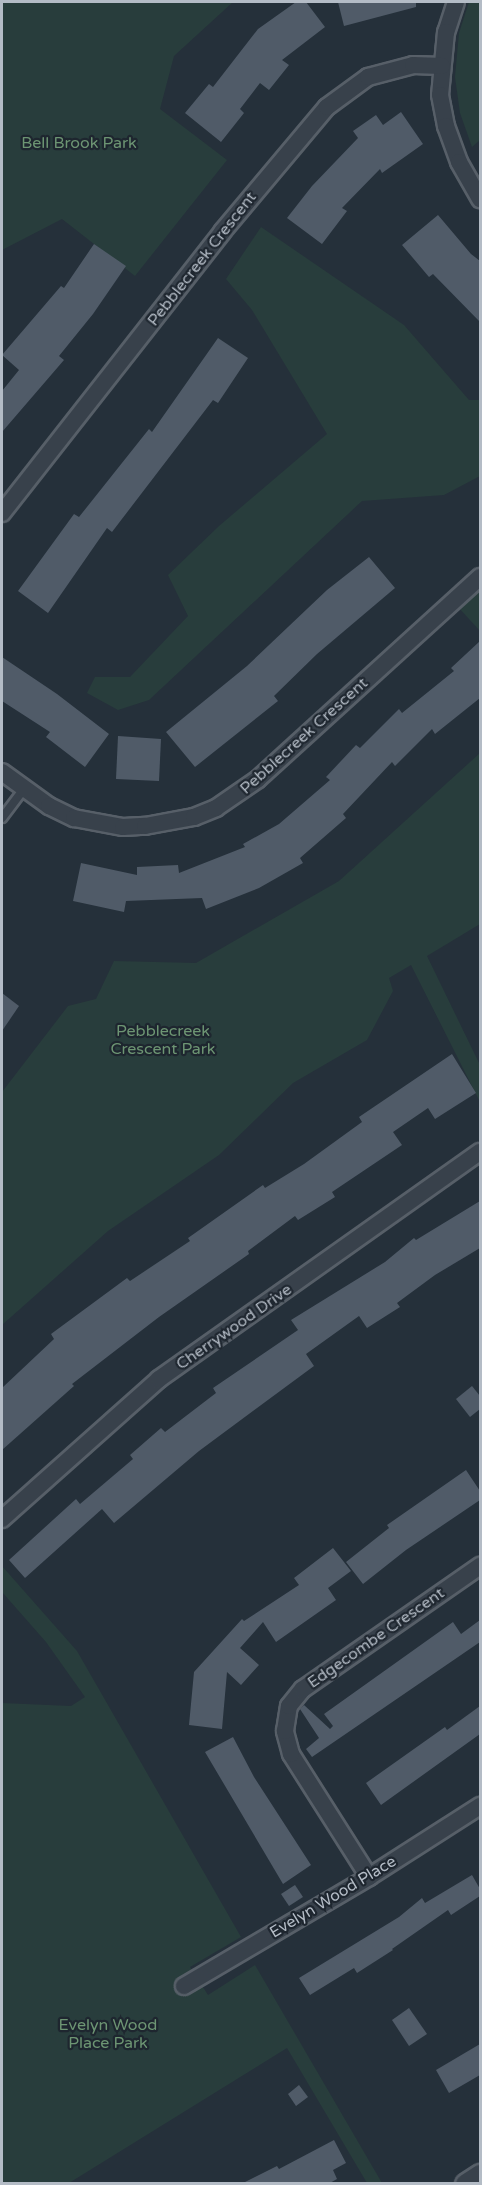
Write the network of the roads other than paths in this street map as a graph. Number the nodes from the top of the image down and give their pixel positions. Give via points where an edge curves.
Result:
1 (456, 2) edge
2 (442, 66) junction
3 (480, 199) edge
4 (2, 513) edge
5 (480, 577) edge
6 (2, 772) edge
7 (24, 789) junction
8 (2, 818) edge
9 (480, 1152) edge
10 (2, 1519) edge
11 (480, 1566) edge
12 (480, 1806) edge
13 (369, 1877) junction
14 (184, 1986) dead end
15 (480, 2175) edge
16 (466, 2184) edge

1 - 2 street via 446,32
2 - 3 street via 440,95 446,126 459,162
2 - 4 street, Pebblecreek Crescent via 413,65 368,77 327,107 237,214
5 - 7 street, Pebblecreek Crescent via 258,779 216,808 194,817 123,827 74,818
6 - 7 street, Pebblecreek Crescent
7 - 8 lane
9 - 10 street, Cherrywood Drive via 159,1379
11 - 13 street, Edgecombe Crescent via 303,1689 289,1706 285,1731 291,1754
12 - 13 street, Evelyn Wood Place
13 - 14 street, Evelyn Wood Place
15 - 16 street

